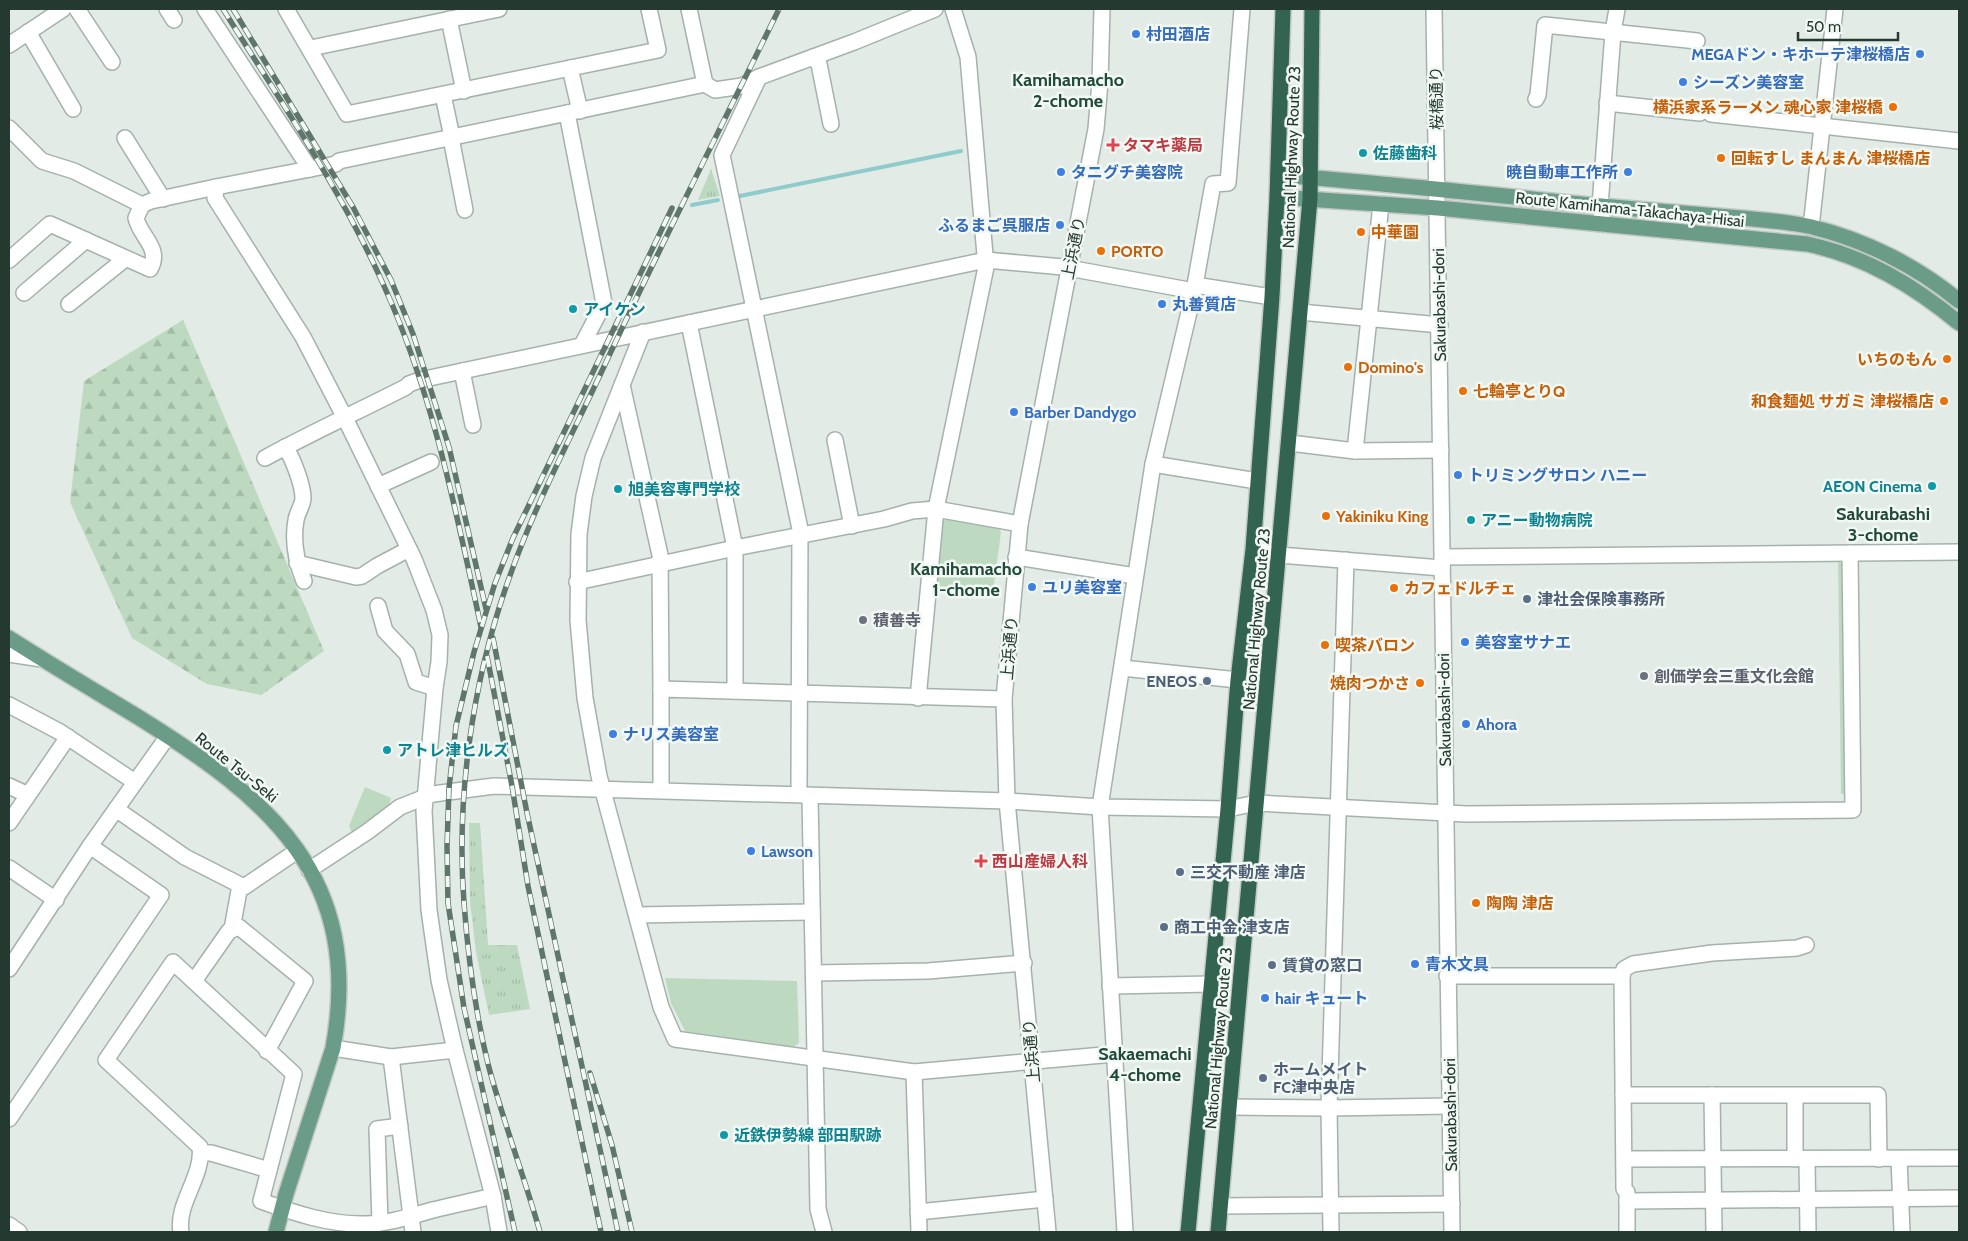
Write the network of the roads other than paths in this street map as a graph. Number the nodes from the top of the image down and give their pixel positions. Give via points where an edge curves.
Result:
1 (77, 9) edge
2 (205, 9) edge
3 (286, 9) edge
4 (499, 9) edge
5 (650, 9) edge
6 (690, 9) edge
7 (935, 9) edge
8 (953, 9) edge
9 (1102, 9) edge
10 (1242, 9) edge
11 (1283, 9) edge
12 (1312, 9) edge
13 (1434, 9) edge
14 (1617, 9) edge
15 (1835, 9) edge
16 (52, 12) edge
17 (450, 16) edge
18 (1613, 32) junction
19 (15, 37) edge
20 (1697, 41) dead end
21 (311, 48) junction
22 (813, 57) junction
23 (112, 62) dead end
24 (570, 68) junction
25 (758, 77) junction
26 (705, 84) junction
27 (464, 91) junction
28 (443, 95) junction
29 (1536, 99) dead end
30 (1608, 103) junction
31 (73, 109) dead end
32 (573, 112) junction
33 (830, 124) dead end
34 (1822, 126) junction
35 (9, 128) edge
36 (125, 138) dead end
37 (451, 138) junction
38 (1959, 140) edge
39 (310, 169) junction
40 (1278, 175) junction
41 (1311, 177) junction
42 (216, 187) junction
43 (1438, 188) junction
44 (1277, 197) junction
45 (163, 199) junction
46 (1310, 199) junction
47 (1381, 204) junction
48 (142, 205) junction
49 (1600, 206) junction
50 (1438, 208) junction
51 (465, 210) dead end
52 (1603, 224) junction
53 (1811, 227) junction
54 (86, 240) junction
55 (125, 258) junction
56 (9, 260) edge
57 (986, 260) junction
58 (1069, 268) junction
59 (1194, 288) junction
60 (24, 293) dead end
61 (1272, 297) junction
62 (1959, 301) edge
63 (69, 304) dead end
64 (754, 309) junction
65 (1300, 312) junction
66 (1370, 319) junction
67 (689, 323) junction
68 (1959, 323) edge
69 (1440, 325) junction
70 (644, 332) junction
71 (582, 345) junction
72 (462, 371) junction
73 (622, 385) junction
74 (345, 418) junction
75 (473, 425) dead end
76 (835, 440) dead end
77 (1290, 443) junction
78 (285, 447) junction
79 (1355, 450) junction
80 (1441, 450) junction
81 (267, 460) dead end
82 (431, 462) dead end
83 (1153, 464) junction
84 (1257, 481) junction
85 (378, 486) junction
86 (936, 509) junction
87 (1020, 524) junction
88 (852, 526) junction
89 (800, 536) junction
90 (736, 548) junction
91 (409, 549) junction
92 (1253, 550) junction
93 (1959, 552) edge
94 (1850, 553) junction
95 (1279, 555) junction
96 (1016, 557) junction
97 (1346, 560) junction
98 (297, 563) junction
99 (1442, 563) junction
100 (660, 565) junction
101 (1135, 576) junction
102 (304, 581) dead end
103 (577, 582) junction
104 (378, 606) dead end
105 (9, 638) edge
106 (9, 654) edge
107 (42, 659) junction
108 (1122, 668) junction
109 (1238, 680) junction
110 (435, 688) junction
111 (661, 689) junction
112 (735, 691) junction
113 (801, 693) junction
114 (918, 698) junction
115 (1004, 699) junction
116 (9, 705) edge
117 (168, 736) junction
118 (68, 737) junction
119 (135, 782) junction
120 (799, 785) dead end
121 (9, 786) edge
122 (602, 788) junction
123 (661, 790) junction
124 (28, 795) junction
125 (810, 796) junction
126 (424, 797) junction
127 (1007, 801) junction
128 (1256, 803) junction
129 (1100, 807) junction
130 (116, 809) junction
131 (1228, 809) junction
132 (1338, 809) junction
133 (1446, 812) junction
134 (9, 822) edge
135 (90, 846) junction
136 (297, 851) junction
137 (9, 868) edge
138 (309, 870) junction
139 (240, 885) junction
140 (56, 900) junction
141 (812, 912) junction
142 (637, 914) junction
143 (232, 929) junction
144 (1806, 945) dead end
145 (1024, 963) junction
146 (9, 969) edge
147 (814, 974) junction
148 (1447, 976) junction
149 (1622, 976) junction
150 (194, 981) junction
151 (1211, 984) junction
152 (1110, 986) junction
153 (333, 1048) junction
154 (455, 1050) junction
155 (268, 1051) junction
156 (1114, 1054) junction
157 (390, 1057) junction
158 (816, 1058) junction
159 (1032, 1061) junction
160 (914, 1072) junction
161 (1623, 1095) junction
162 (1712, 1095) junction
163 (1795, 1096) junction
164 (1450, 1106) junction
165 (1230, 1107) junction
166 (1328, 1108) junction
167 (9, 1119) edge
168 (400, 1126) junction
169 (200, 1153) junction
170 (1959, 1158) edge
171 (1624, 1159) junction
172 (1713, 1159) junction
173 (1801, 1159) junction
174 (1879, 1159) junction
175 (1900, 1159) junction
176 (269, 1170) junction
177 (493, 1196) junction
178 (1959, 1198) edge
179 (1045, 1199) junction
180 (1808, 1199) junction
181 (1901, 1199) junction
182 (1713, 1200) junction
183 (1627, 1201) junction
184 (1452, 1204) junction
185 (1330, 1205) junction
186 (1220, 1206) junction
187 (282, 1209) junction
188 (918, 1212) junction
189 (412, 1216) junction
190 (380, 1223) junction
191 (9, 1224) edge
192 (19, 1232) edge
193 (182, 1232) edge
194 (276, 1232) edge
195 (413, 1232) edge
196 (500, 1232) edge
197 (824, 1232) edge
198 (919, 1232) edge
199 (1048, 1232) edge
200 (1125, 1232) edge
201 (1188, 1232) edge
202 (1218, 1232) edge
203 (1331, 1232) edge
204 (1452, 1232) edge
205 (1627, 1232) edge
206 (1714, 1232) edge
207 (1808, 1232) edge
208 (1902, 1232) edge

1 - 23 street
2 - 39 street
3 - 21 street
4 - 17 street
5 - 24 street via 658,50
6 - 26 street
7 - 22 street
8 - 57 street via 968,57
9 - 58 street, 上浜通り via 1096,129
10 - 59 street via 1228,183 1213,184
11 - 40 highway, National Highway Route 23
12 - 41 highway, National Highway Route 23
13 - 43 street, 桜橋通り
14 - 18 street
15 - 34 street
16 - 19 street
17 - 21 street
17 - 27 street
18 - 20 street
18 - 29 street via 1545,25
18 - 30 street
19 - 31 street
21 - 28 street via 347,114
22 - 25 street
22 - 33 street via 819,64
24 - 27 street
24 - 32 street
25 - 26 street via 742,86 715,90
25 - 64 street via 722,155
26 - 32 street
27 - 28 street
28 - 37 street
30 - 34 street
30 - 49 street
32 - 37 street
32 - 71 street via 604,303
34 - 38 street
34 - 53 street
35 - 48 street via 42,160 74,171
36 - 45 street
37 - 39 street
37 - 51 street
39 - 42 street
40 - 41 main road, Route Kamihama-Takachaya-Hisai
40 - 44 highway, National Highway Route 23
41 - 43 main road, Route Kamihama-Takachaya-Hisai
41 - 46 highway, National Highway Route 23
42 - 45 street
42 - 74 street via 216,198 303,337
43 - 49 main road, Route Kamihama-Takachaya-Hisai
43 - 50 street, Sakurabashi-dori
44 - 46 main road, Route Kamihama-Takachaya-Hisai
44 - 61 highway, National Highway Route 23
45 - 48 street
46 - 47 main road, Route Kamihama-Takachaya-Hisai
46 - 65 highway, National Highway Route 23
47 - 50 main road, Route Kamihama-Takachaya-Hisai
47 - 66 street
48 - 55 street via 137,224 153,248 153,263 150,268
49 - 52 street
49 - 53 main road, Route Kamihama-Takachaya-Hisai
50 - 52 main road, Route Kamihama-Takachaya-Hisai
50 - 69 street, Sakurabashi-dori
52 - 68 main road, Route Kamihama-Takachaya-Hisai via 1826,248 1878,268 1907,284
53 - 62 main road, Route Kamihama-Takachaya-Hisai via 1883,253
54 - 55 street
54 - 56 street via 50,224
54 - 60 street
55 - 63 street
57 - 58 street
57 - 64 street
57 - 86 street
58 - 59 street
58 - 87 street, 上浜通り
59 - 61 street
59 - 83 street
61 - 84 highway, National Highway Route 23
64 - 67 street
64 - 89 street
65 - 66 street
65 - 77 highway, National Highway Route 23
66 - 69 street
66 - 79 street
67 - 70 street
67 - 90 street
69 - 80 street, Sakurabashi-dori
70 - 71 street
70 - 73 street
71 - 72 street
72 - 74 street via 409,384
72 - 75 street
73 - 100 street
73 - 103 street via 593,458 586,487 579,534
74 - 78 street
74 - 85 street
76 - 88 street
77 - 79 street
77 - 95 highway, National Highway Route 23
78 - 81 street
78 - 98 street via 303,498 295,530
79 - 80 street
80 - 99 street, Sakurabashi-dori
82 - 85 street
83 - 84 street
83 - 101 street
84 - 92 highway, National Highway Route 23
85 - 91 street
86 - 87 street
86 - 88 street via 912,511
86 - 114 street
87 - 96 street, 上浜通り
88 - 89 street
89 - 90 street
89 - 113 street
90 - 100 street
90 - 112 street
91 - 98 street via 356,577
91 - 110 street via 434,610 440,634
92 - 95 street
92 - 109 highway, National Highway Route 23
93 - 94 street
94 - 99 street
94 - 133 street via 1854,810
95 - 97 street
95 - 128 highway, National Highway Route 23
96 - 101 street
96 - 115 street, 上浜通り
97 - 99 street
97 - 132 street
98 - 102 street
99 - 133 street, Sakurabashi-dori
100 - 103 street
100 - 111 street
101 - 108 street
103 - 122 street via 584,698
104 - 110 street via 385,631 407,654 416,682
105 - 107 main road, Route Tsu-Seki
106 - 107 street
107 - 117 main road, Route Tsu-Seki
108 - 109 street
108 - 129 street
109 - 131 highway, National Highway Route 23
110 - 126 street
111 - 112 street
111 - 123 street
112 - 113 street
113 - 114 street
113 - 120 street
114 - 115 street
115 - 127 street, 上浜通り
116 - 118 street
117 - 119 street
117 - 136 main road, Route Tsu-Seki via 249,795
118 - 119 street
118 - 124 street
119 - 130 street
121 - 124 street
122 - 123 street
122 - 126 street via 494,786
122 - 142 street
123 - 125 street
124 - 134 street
125 - 127 street
125 - 141 street
126 - 138 street via 400,806 368,832
126 - 154 street via 431,929
127 - 129 street
127 - 145 street, 上浜通り
128 - 131 street
128 - 132 street
128 - 165 highway, National Highway Route 23
129 - 131 street
129 - 152 street
130 - 135 street
130 - 139 street via 185,857
131 - 151 highway, National Highway Route 23
132 - 133 street
132 - 166 street
133 - 148 street, Sakurabashi-dori
135 - 140 street
135 - 167 street via 160,895
136 - 138 main road, Route Tsu-Seki
136 - 139 street via 244,887
137 - 140 street
138 - 153 main road, Route Tsu-Seki via 323,897 336,947 339,990
139 - 143 street
140 - 146 street
141 - 142 street
141 - 147 street
142 - 158 street via 661,1007 675,1039
143 - 150 street
143 - 155 street via 239,927 305,981
144 - 149 street via 1633,964 1624,969
145 - 147 street via 928,971
145 - 159 street, 上浜通り
147 - 158 street
148 - 149 street
148 - 164 street, Sakurabashi-dori
149 - 161 street
150 - 155 street
150 - 169 street via 173,962 106,1060 200,1147
151 - 152 street
151 - 201 highway, National Highway Route 23
152 - 156 street
153 - 157 street
153 - 187 main road, Route Tsu-Seki
154 - 157 street
154 - 177 street
155 - 176 street via 294,1074
156 - 159 street
156 - 200 street
157 - 168 street
158 - 160 street
158 - 197 street via 818,1209
159 - 160 street
159 - 179 street, 上浜通り
160 - 188 street
161 - 162 street
161 - 171 street
162 - 163 street
162 - 172 street
163 - 173 street
163 - 174 street via 1878,1095
164 - 166 street
164 - 184 street, Sakurabashi-dori
165 - 166 street
165 - 186 highway, National Highway Route 23
166 - 185 street
168 - 189 street
168 - 190 street via 377,1130
169 - 176 street via 211,1153
169 - 193 street via 181,1218
170 - 175 street
171 - 172 street
171 - 183 street
172 - 173 street
172 - 182 street
173 - 174 street
173 - 180 street
174 - 175 street
175 - 181 street
176 - 187 street via 261,1201
177 - 189 street
177 - 196 street
178 - 181 street
179 - 188 street
179 - 199 street, 上浜通り
180 - 181 street
180 - 182 street
180 - 207 street
181 - 208 street
182 - 183 street
182 - 206 street
183 - 205 street
184 - 185 street
184 - 204 street, Sakurabashi-dori
185 - 186 street
185 - 203 street
186 - 202 highway, National Highway Route 23
187 - 190 street via 346,1224
187 - 194 main road, Route Tsu-Seki
188 - 198 street
189 - 190 street
189 - 195 street
191 - 192 street

